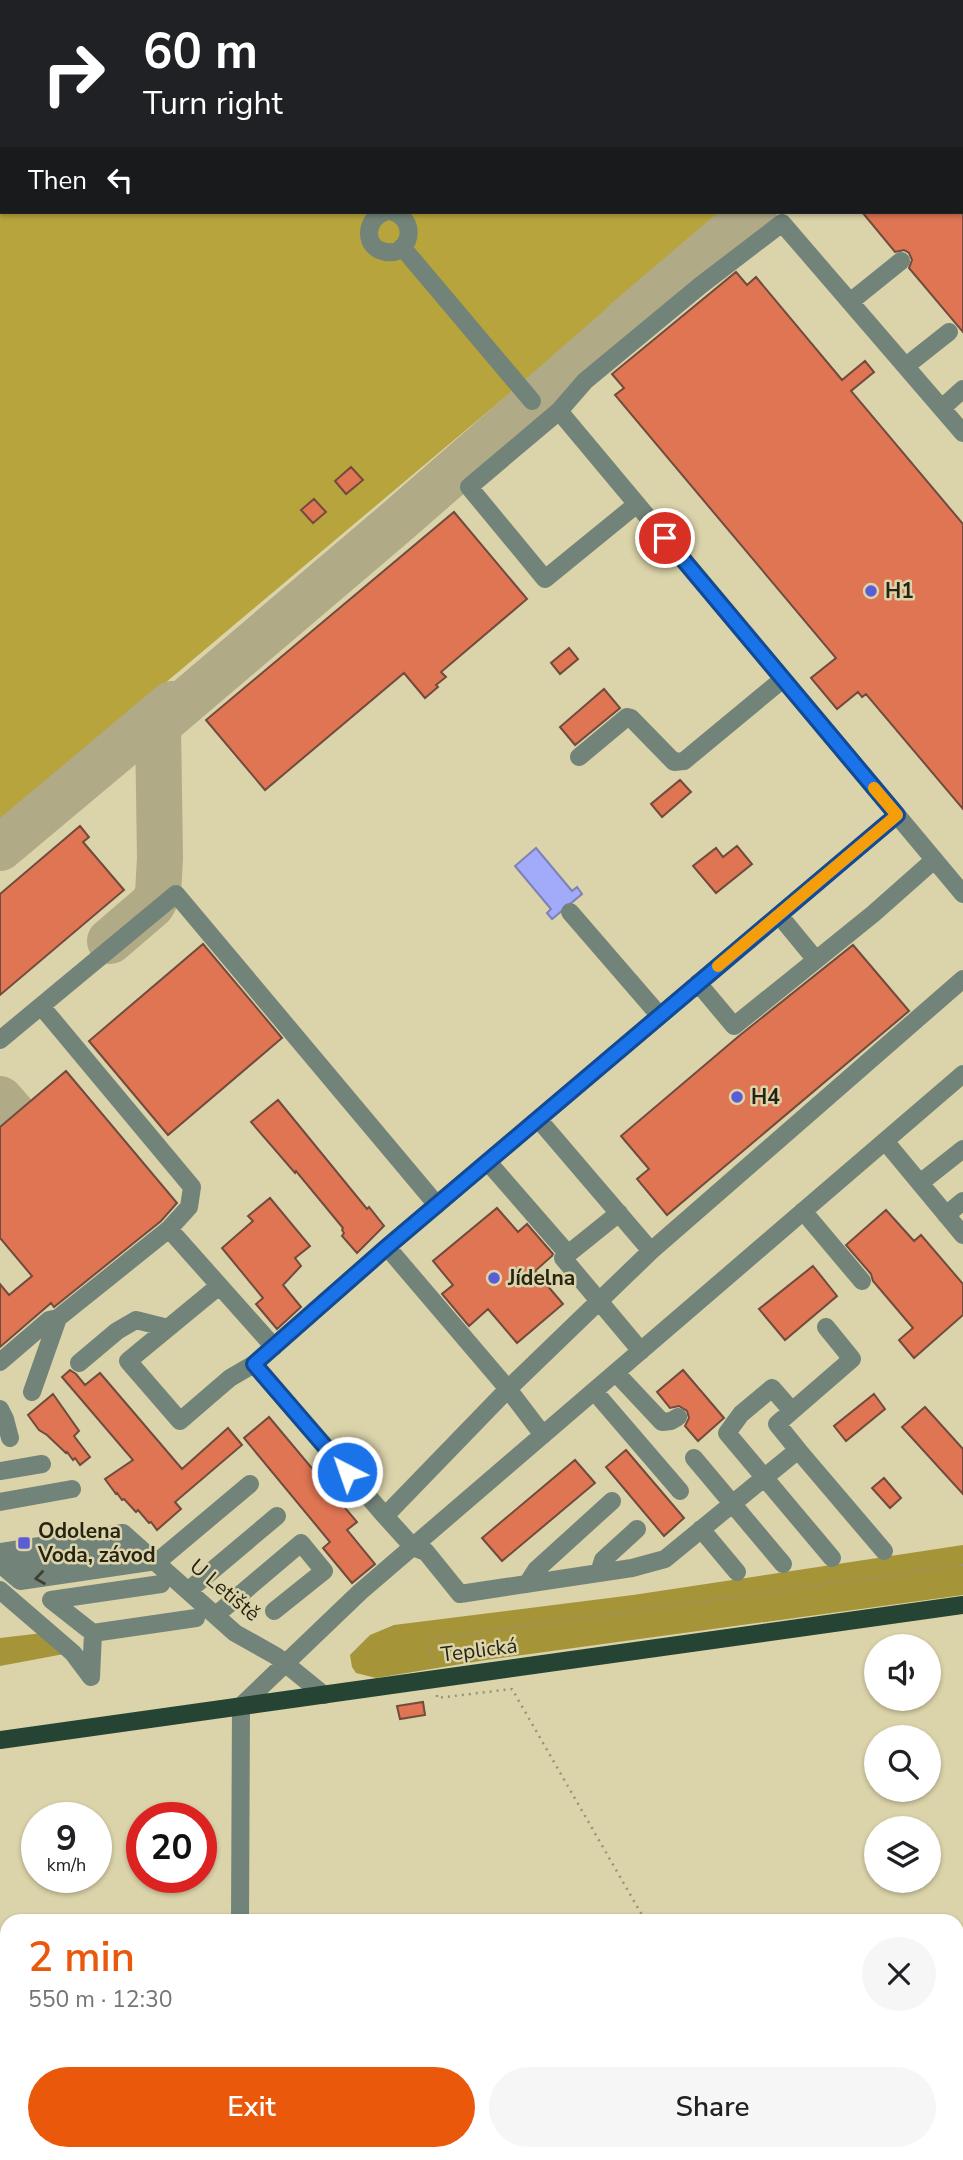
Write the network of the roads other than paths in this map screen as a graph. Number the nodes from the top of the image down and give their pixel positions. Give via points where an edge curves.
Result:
1 (381, 214) edge
2 (398, 214) edge
3 (402, 247) junction
4 (901, 261) dead end
5 (850, 302) junction
6 (949, 332) dead end
7 (906, 366) junction
8 (963, 389) edge
9 (532, 401) dead end
10 (942, 408) junction
11 (559, 411) junction
12 (963, 433) edge
13 (636, 504) junction
14 (783, 679) junction
15 (579, 757) dead end
16 (897, 815) junction
17 (934, 860) junction
18 (963, 894) edge
19 (570, 912) dead end
20 (779, 915) junction
21 (816, 960) junction
22 (963, 979) edge
23 (698, 983) junction
24 (41, 1006) junction
25 (659, 1015) junction
26 (0, 1040) edge
27 (963, 1074) edge
28 (539, 1120) junction
29 (885, 1141) junction
30 (963, 1149) edge
31 (488, 1162) junction
32 (920, 1183) junction
33 (963, 1201) edge
34 (437, 1205) junction
35 (803, 1211) junction
36 (619, 1213) junction
37 (946, 1215) junction
38 (169, 1229) junction
39 (963, 1235) edge
40 (387, 1247) junction
41 (651, 1251) junction
42 (568, 1254) junction
43 (862, 1281) dead end
44 (219, 1286) junction
45 (598, 1301) junction
46 (58, 1318) junction
47 (826, 1327) dead end
48 (168, 1328) junction
49 (274, 1348) junction
50 (641, 1351) junction
51 (0, 1362) edge
52 (79, 1363) dead end
53 (254, 1364) junction
54 (616, 1373) junction
55 (508, 1389) junction
56 (594, 1391) junction
57 (32, 1392) dead end
58 (0, 1409) edge
59 (792, 1411) junction
60 (678, 1417) dead end
61 (543, 1435) junction
62 (10, 1438) dead end
63 (798, 1450) junction
64 (694, 1458) dead end
65 (42, 1464) dead end
66 (0, 1471) edge
67 (764, 1478) junction
68 (250, 1484) dead end
69 (72, 1489) dead end
70 (680, 1491) dead end
71 (612, 1500) dead end
72 (0, 1502) edge
73 (732, 1504) junction
74 (277, 1516) dead end
75 (385, 1516) junction
76 (637, 1529) dead end
77 (701, 1529) junction
78 (413, 1547) junction
79 (139, 1548) junction
80 (884, 1550) dead end
81 (832, 1558) dead end
82 (2, 1561) edge
83 (157, 1561) junction
84 (783, 1564) dead end
85 (737, 1572) dead end
86 (599, 1573) junction
87 (161, 1584) dead end
88 (527, 1584) junction
89 (0, 1590) edge
90 (189, 1590) junction
91 (8, 1605) edge
92 (963, 1605) edge
93 (274, 1611) dead end
94 (216, 1615) junction
95 (197, 1618) dead end
96 (93, 1633) junction
97 (286, 1664) junction
98 (324, 1695) junction
99 (241, 1706) junction
100 (0, 1740) edge
101 (240, 1914) edge

1 - 3 street via 369,225 371,242 386,252
2 - 3 street via 408,226
3 - 9 street
4 - 5 street
5 - 7 street
5 - 11 street via 782,223 585,381
6 - 7 street
7 - 10 street
8 - 10 street
10 - 12 street
11 - 13 street
11 - 13 street via 469,487 545,579
13 - 14 street
14 - 15 street via 684,761 674,762 627,717
14 - 16 street
16 - 17 street
16 - 20 street
17 - 18 street
17 - 21 street
19 - 25 street
20 - 21 street
20 - 23 street
21 - 23 street via 734,1026
22 - 41 street
23 - 25 street
24 - 26 street
24 - 34 street via 176,894
24 - 38 street via 191,1187 189,1207
25 - 28 street
27 - 29 street
28 - 31 street
28 - 36 street
29 - 32 street
29 - 35 street
30 - 32 street
31 - 34 street
31 - 42 street
32 - 37 street
33 - 37 street
34 - 40 street
35 - 43 street
35 - 50 street
36 - 41 street
36 - 42 street
37 - 39 street
38 - 44 street
38 - 46 street
40 - 49 street
40 - 55 street
41 - 45 street
42 - 45 street via 563,1258
44 - 48 street
44 - 49 street
45 - 50 street
45 - 55 street
46 - 51 street via 49,1320
46 - 57 street
47 - 59 street via 852,1359
48 - 52 street via 136,1320
48 - 53 street via 128,1361 180,1421 230,1378
49 - 53 street
50 - 54 street
53 - 75 street
54 - 56 street
54 - 60 street via 662,1422
55 - 61 street
55 - 75 street
56 - 61 street
56 - 70 street
58 - 62 street
59 - 63 street via 777,1424
59 - 67 street via 772,1388 741,1414 727,1433
61 - 78 street
63 - 67 street
63 - 80 street
64 - 73 street
65 - 66 street
67 - 73 street
67 - 81 street
68 - 83 street
69 - 72 street
71 - 88 street via 536,1570
73 - 77 street
73 - 84 street
74 - 90 street
75 - 78 street
76 - 86 street via 603,1560
77 - 85 street
77 - 86 street via 665,1559
78 - 88 street via 426,1552 460,1594
78 - 97 street
79 - 82 street
79 - 82 street, U Letiště via 123,1533
79 - 83 street, U Letiště
83 -> 82 street via 20,1581
83 - 90 street, U Letiště
86 - 88 street
87 - 96 street via 51,1600
89 - 91 street
90 - 94 street, U Letiště
91 - 96 street via 73,1653 91,1677
92 - 98 main road, Teplická
93 - 94 street via 324,1571 301,1543
94 - 97 street, U Letiště via 235,1633
95 - 96 street
97 - 98 street, U Letiště
97 - 99 street
98 - 99 main road, Teplická
99 - 100 main road, Teplická
99 - 101 street

